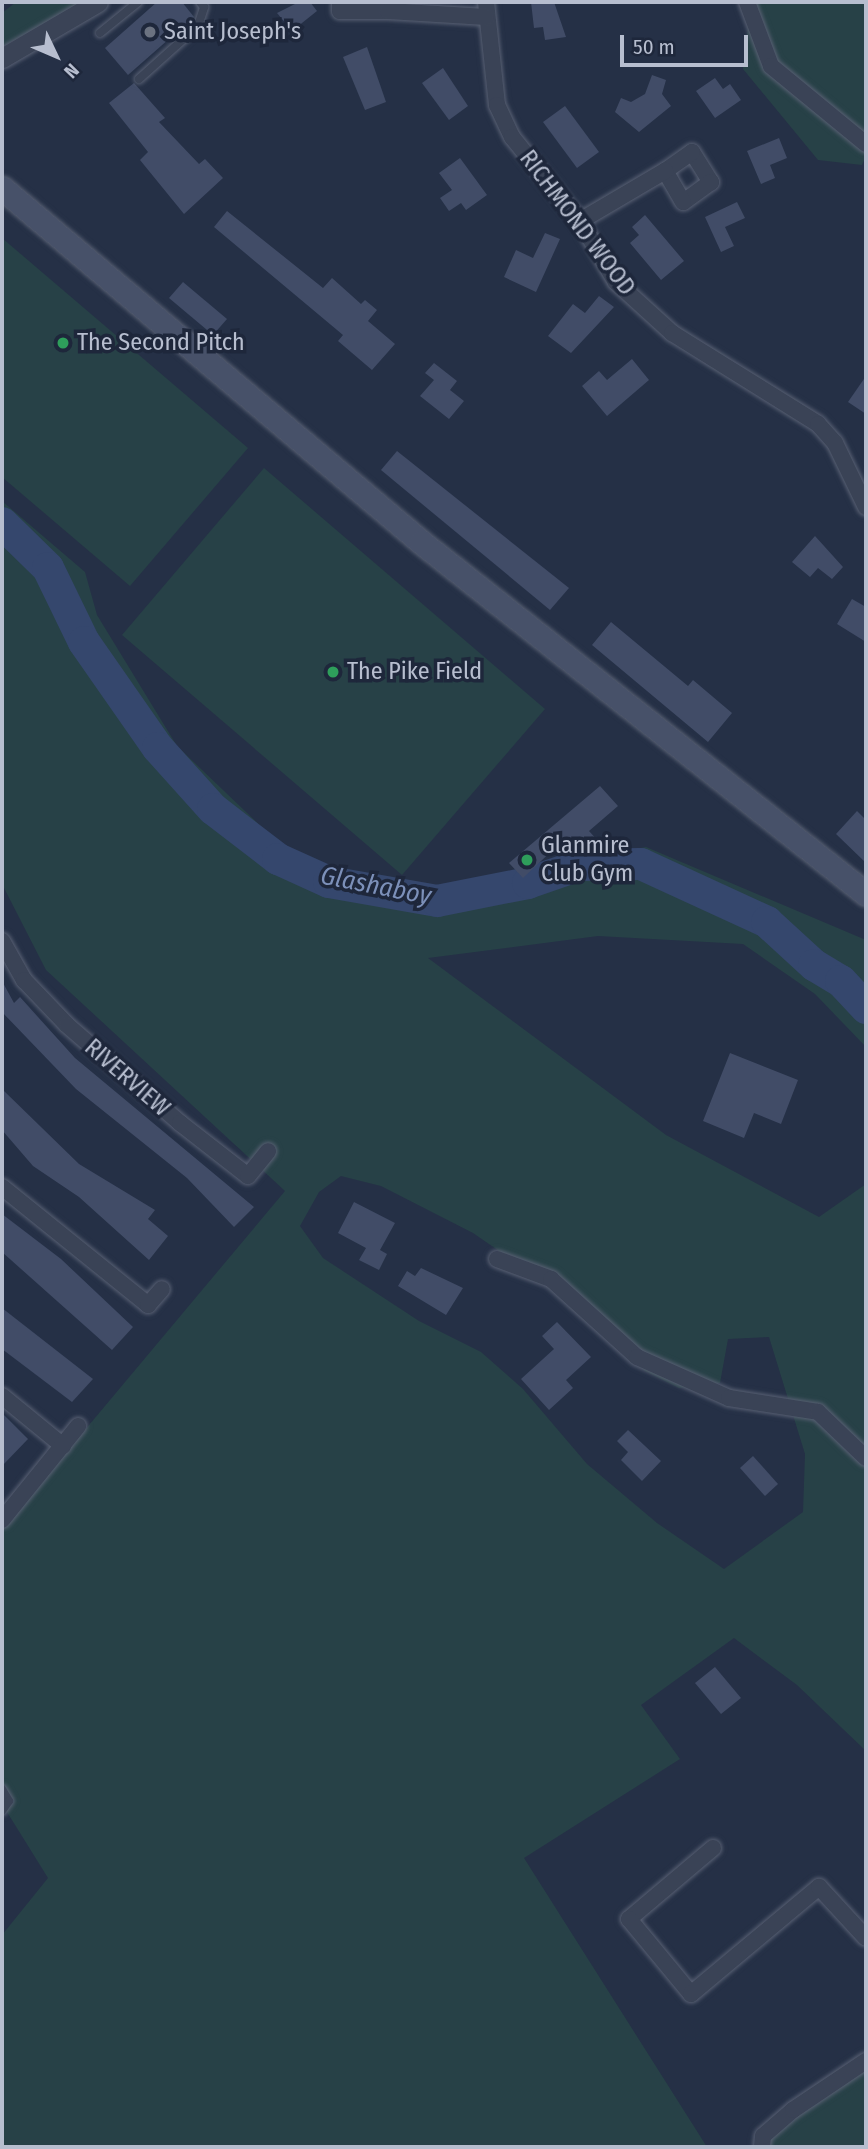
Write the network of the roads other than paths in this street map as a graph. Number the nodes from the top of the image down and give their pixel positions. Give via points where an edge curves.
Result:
1 (98, 2) edge
2 (138, 2) edge
3 (200, 2) edge
4 (340, 2) edge
5 (747, 2) edge
6 (388, 6) edge
7 (486, 9) edge
8 (100, 33) dead end
9 (2, 58) edge
10 (139, 79) dead end
11 (866, 144) edge
12 (665, 171) dead end
13 (2, 188) edge
14 (580, 221) junction
15 (866, 507) edge
16 (866, 894) edge
17 (2, 941) edge
18 (268, 1151) dead end
19 (2, 1187) edge
20 (497, 1259) dead end
21 (162, 1289) dead end
22 (2, 1396) edge
23 (78, 1426) dead end
24 (62, 1446) junction
25 (866, 1458) edge
26 (2, 1520) edge
27 (2, 1789) edge
28 (2, 1811) edge
29 (713, 1848) dead end
30 (866, 1938) edge
31 (866, 2060) edge
32 (762, 2147) edge

1 - 9 street
2 - 8 lane
3 - 10 lane via 204,8 198,26
4 - 6 street via 340,11
5 - 11 street via 771,66
6 - 7 street
7 - 14 street, RICHMOND WOOD via 497,104 512,137
12 - 14 street
13 - 16 main road via 421,542
14 - 15 street, RICHMOND WOOD via 616,282 672,333 818,424 835,443
17 - 18 street, RIVERVIEW via 24,980 58,1016 248,1177
19 - 21 street via 148,1305
20 - 25 street via 551,1279 637,1357 729,1398 818,1412
22 - 24 street
23 - 24 street
24 - 26 street
27 - 28 lane via 9,1801
29 - 30 street via 629,1919 691,1994 819,1887
31 - 32 street via 793,2110 763,2136

